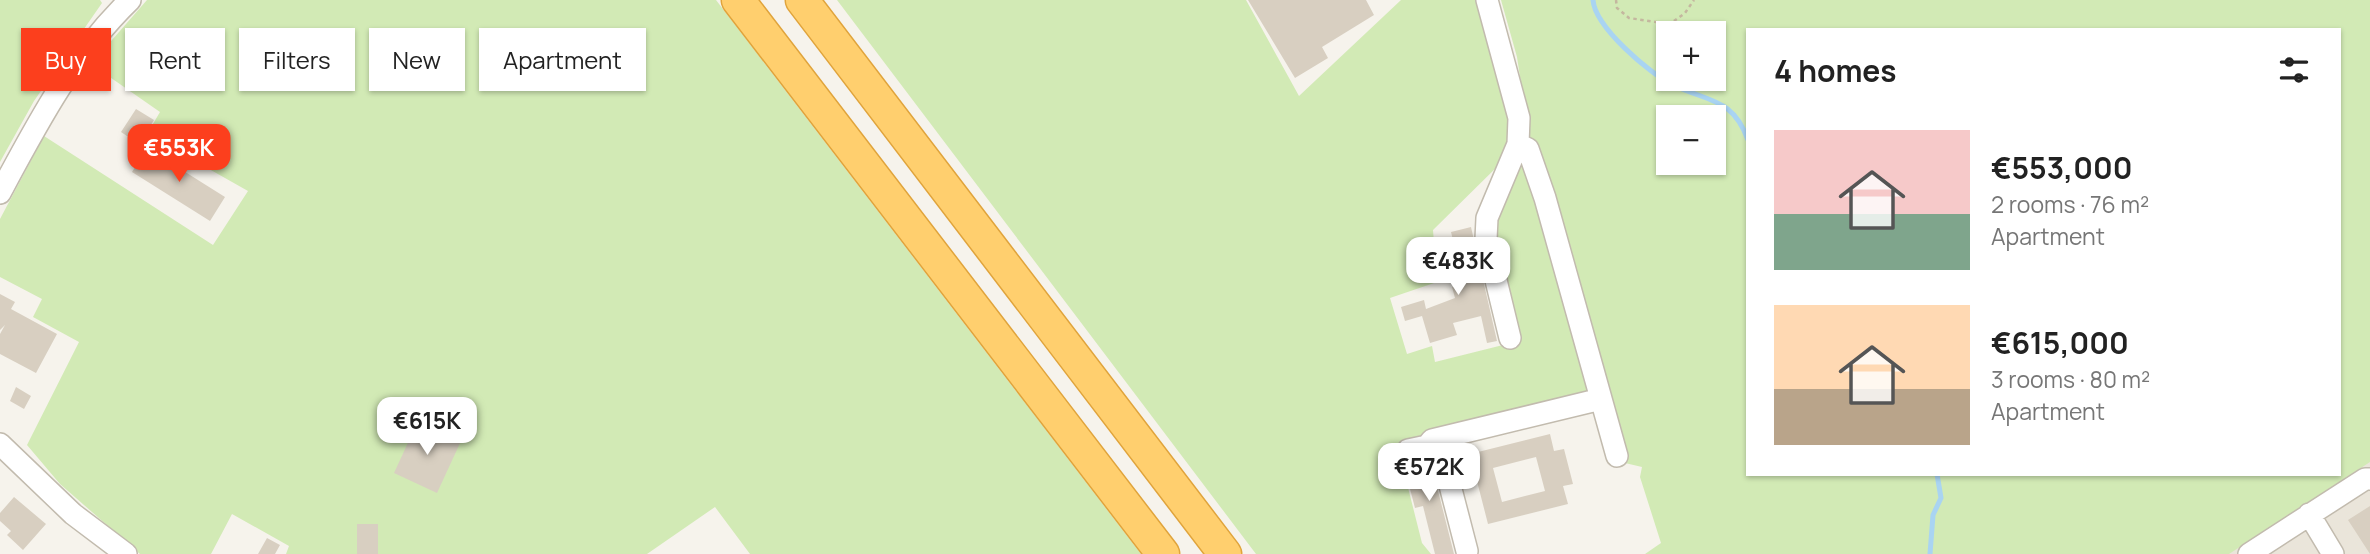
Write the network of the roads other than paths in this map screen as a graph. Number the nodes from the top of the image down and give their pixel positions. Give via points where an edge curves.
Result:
1 (130, 0) edge
2 (738, 0) edge
3 (802, 0) edge
4 (1487, 0) edge
5 (1518, 144) junction
6 (0, 193) edge
7 (1510, 338) dead end
8 (1601, 399) junction
9 (1438, 439) junction
10 (0, 443) edge
11 (1408, 450) dead end
12 (1617, 456) dead end
13 (2370, 479) edge
14 (2309, 514) junction
15 (1467, 551) dead end
16 (126, 554) edge
17 (1163, 554) edge
18 (1225, 554) edge
19 (2249, 554) edge
20 (2333, 554) edge

1 - 6 street via 73,65
2 - 17 highway
3 - 18 highway
4 - 5 street via 1519,118
5 - 7 street via 1486,228
5 - 8 street via 1528,149 1545,198
8 - 9 street
8 - 12 street
9 - 11 street
9 - 15 street
10 - 16 street via 73,514
13 - 14 street
14 - 19 street
14 - 20 street

